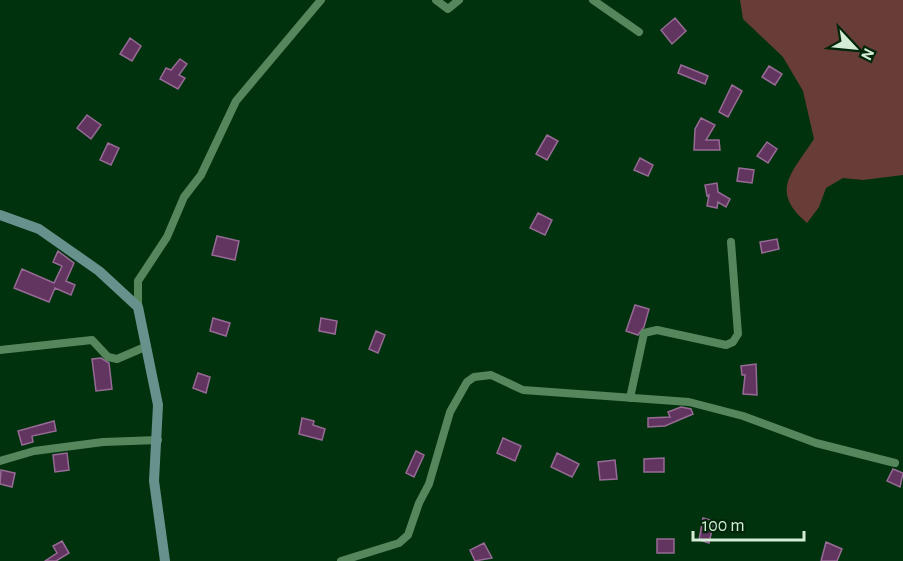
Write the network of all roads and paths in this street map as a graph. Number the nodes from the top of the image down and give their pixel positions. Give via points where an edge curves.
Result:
1 (321, 0) edge
2 (436, 0) edge
3 (459, 0) edge
4 (593, 0) edge
5 (639, 32) dead end
6 (0, 215) edge
7 (731, 242) dead end
8 (136, 287) junction
9 (119, 289) junction
10 (138, 307) junction
11 (146, 346) junction
12 (0, 350) edge
13 (630, 398) junction
14 (158, 440) junction
15 (0, 461) edge
16 (896, 463) dead end
17 (165, 561) edge
18 (341, 561) edge

1 - 8 street via 236,101 201,175 184,197 167,237
2 - 3 street via 448,9
4 - 5 street
6 - 9 main road via 39,228
7 - 13 street via 738,334 733,342 726,345 657,330 644,333
8 - 9 street
8 - 10 street
9 - 10 main road
10 - 11 main road
11 - 12 street via 117,359 108,357 92,340
11 - 14 main road via 158,405
13 - 16 street via 689,402 743,416 816,443
13 - 18 street via 523,390 491,375 470,379 450,412 429,484 408,535 399,543
14 - 15 street via 34,451
14 - 17 main road via 155,488

